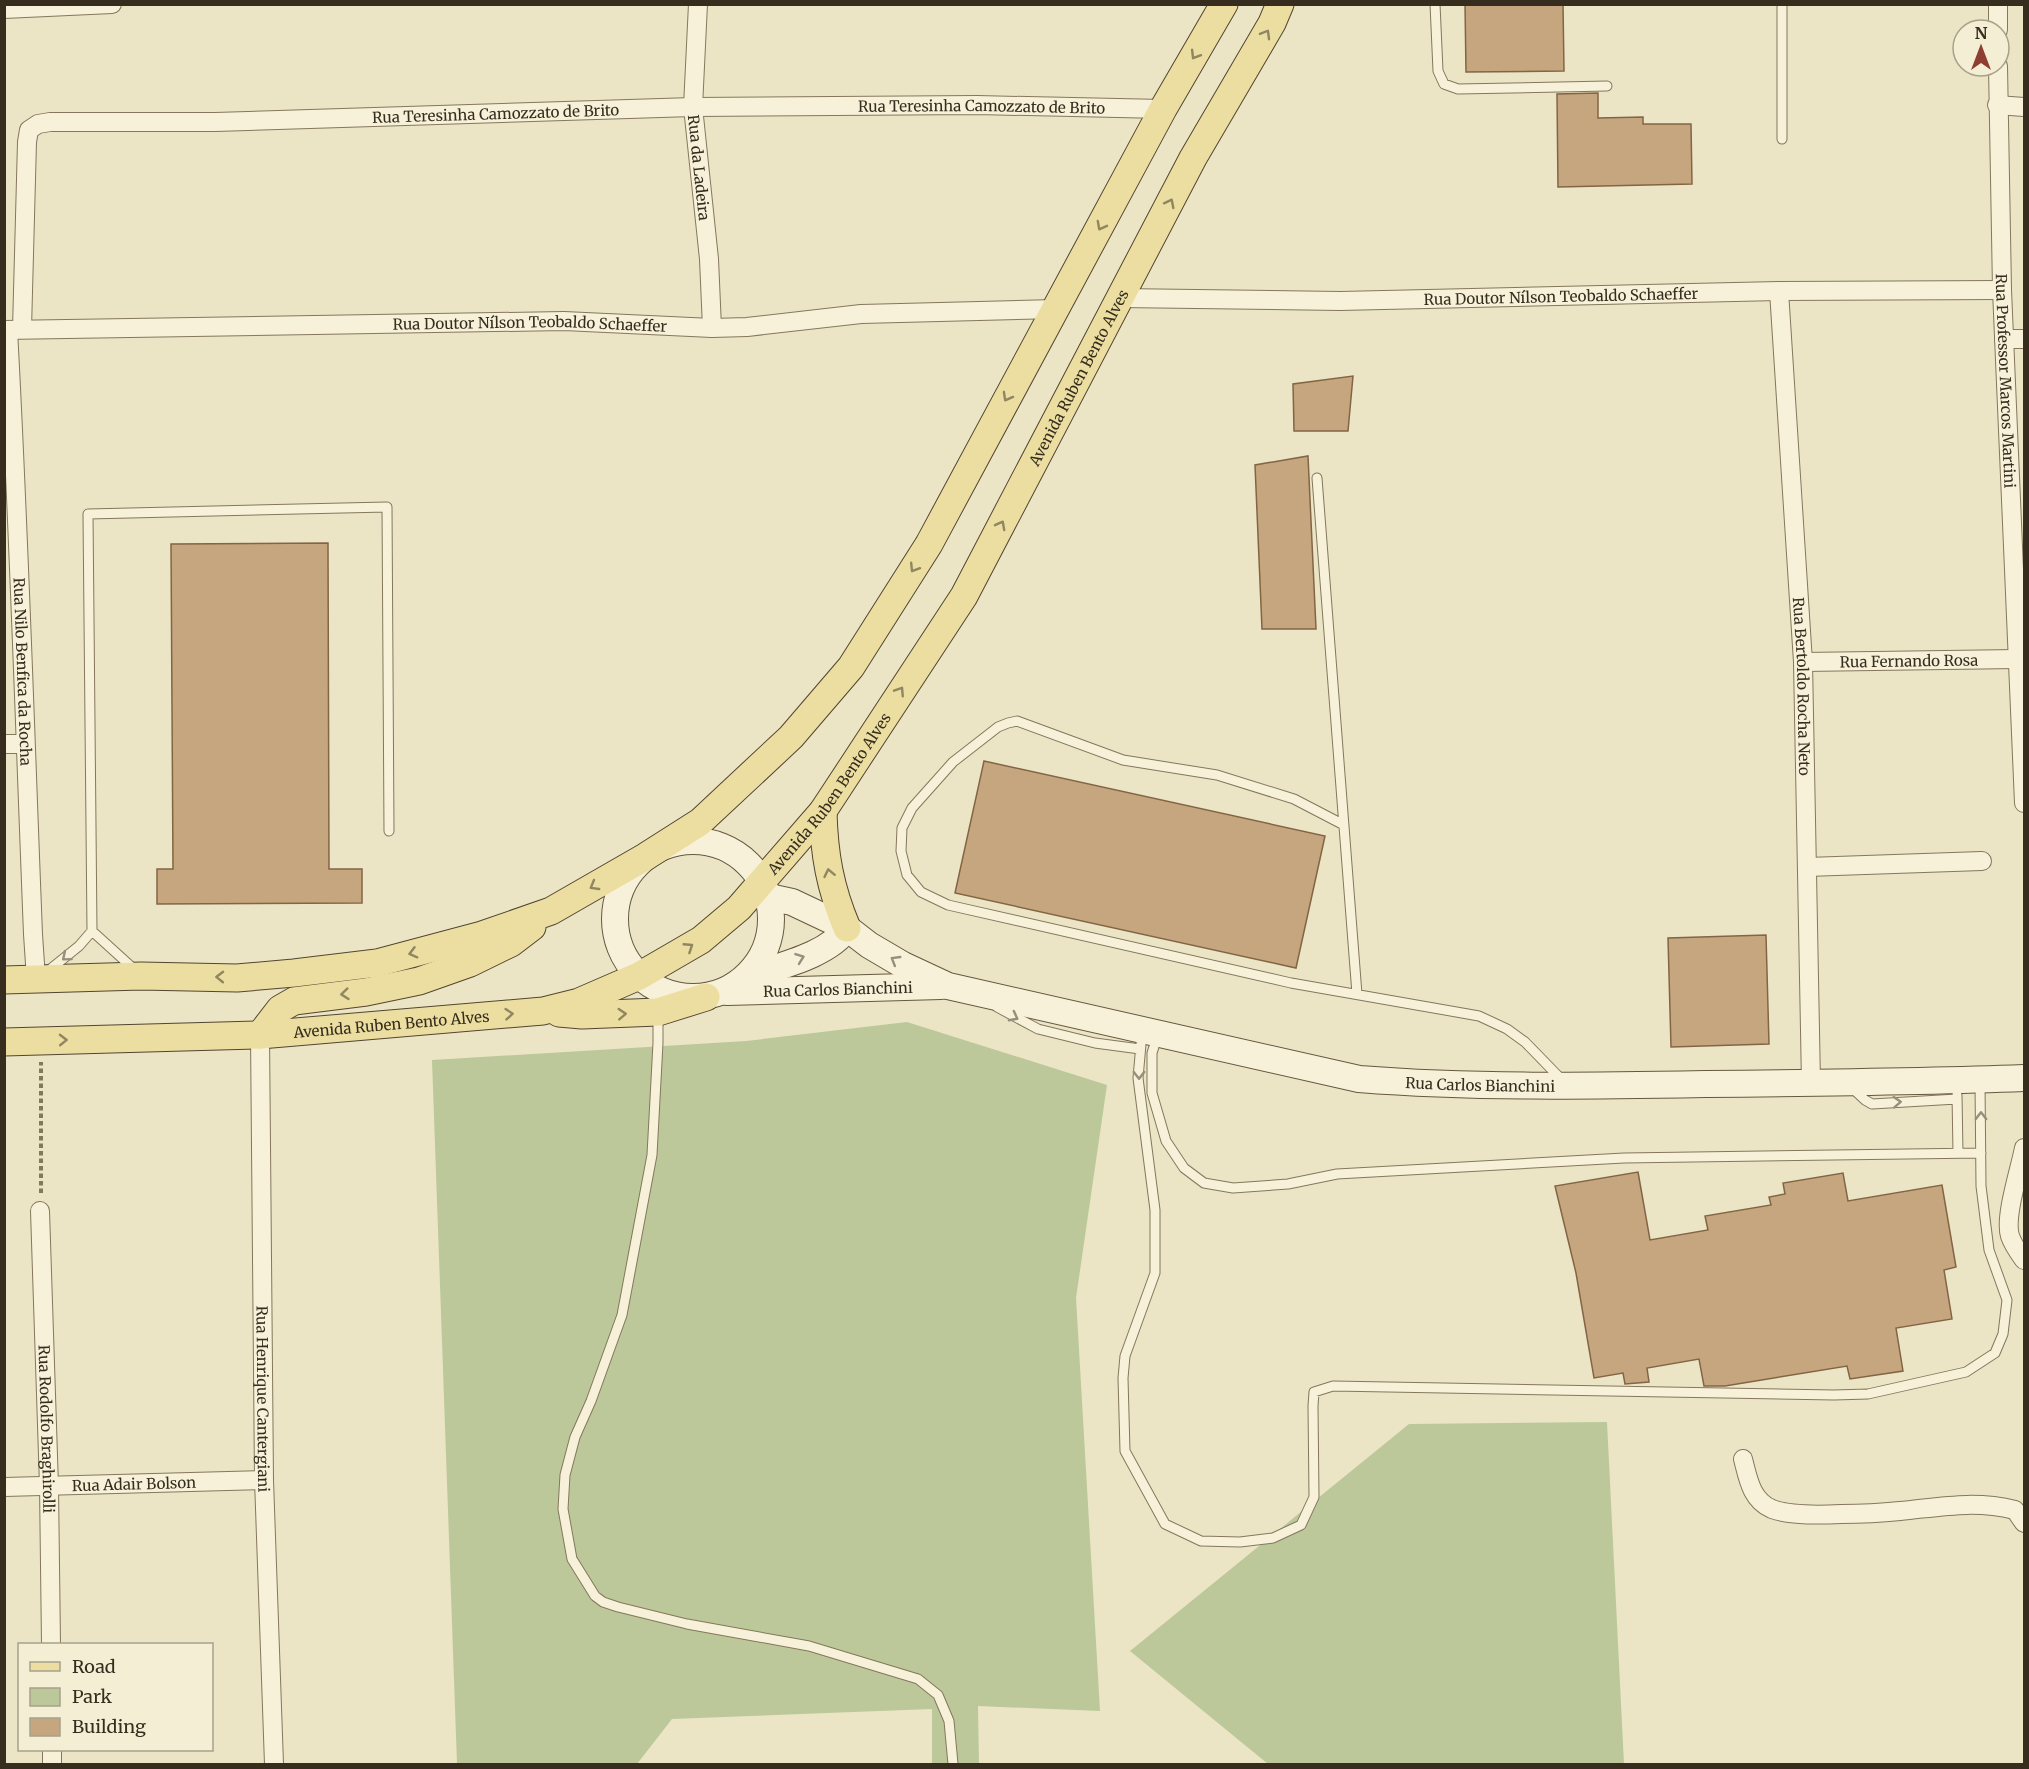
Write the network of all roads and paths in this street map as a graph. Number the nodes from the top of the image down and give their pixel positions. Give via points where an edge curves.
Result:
1 (112, 4) edge
2 (698, 4) edge
3 (1224, 4) edge
4 (1280, 4) edge
5 (1435, 4) edge
6 (1782, 4) edge
7 (4, 9) edge
8 (1998, 78) edge
9 (1607, 86) dead end
10 (1997, 105) junction
11 (693, 107) junction
12 (2025, 107) edge
13 (1163, 109) junction
14 (1782, 139) dead end
15 (2002, 290) junction
16 (1779, 291) junction
17 (1120, 298) junction
18 (1056, 309) junction
19 (712, 328) junction
20 (11, 330) edge
21 (2004, 339) junction
22 (2025, 339) edge
23 (1317, 478) dead end
24 (11, 502) edge
25 (2017, 659) junction
26 (1803, 662) junction
27 (4, 744) edge
28 (25, 744) junction
29 (2025, 803) edge
30 (823, 811) junction
31 (1344, 825) junction
32 (389, 831) dead end
33 (645, 856) junction
34 (1982, 861) dead end
35 (1807, 867) junction
36 (766, 889) junction
37 (552, 910) junction
38 (848, 928) junction
39 (92, 931) junction
40 (141, 976) junction
41 (639, 976) junction
42 (36, 979) junction
43 (4, 980) edge
44 (955, 988) junction
45 (727, 989) junction
46 (1357, 994) junction
47 (543, 1011) junction
48 (658, 1012) junction
49 (260, 1035) junction
50 (1147, 1038) junction
51 (42, 1040) junction
52 (4, 1042) edge
53 (2025, 1078) edge
54 (1811, 1083) junction
55 (1568, 1086) junction
56 (1965, 1086) junction
57 (1158, 1115) junction
58 (1143, 1120) junction
59 (2025, 1148) edge
60 (1958, 1153) junction
61 (1981, 1153) junction
62 (40, 1211) joint
63 (2025, 1260) edge
64 (1743, 1459) dead end
65 (264, 1480) junction
66 (49, 1486) junction
67 (4, 1487) edge
68 (2020, 1516) edge
69 (51, 1643) edge
70 (274, 1764) edge
71 (953, 1764) edge

1 - 7 street
2 - 11 street, Rua da Ladeira
3 -> 13 main road
17 -> 4 main road, Avenida Ruben Bento Alves
5 - 9 lane via 1438,71 1444,84 1458,89
6 - 14 lane
8 - 10 street, Rua Professor Marcos Martini
10 - 12 street
10 - 15 street, Rua Professor Marcos Martini
11 - 13 street, Rua Teresinha Camozzato de Brito via 978,105
11 - 19 street, Rua da Ladeira
11 - 20 street, Rua Teresinha Camozzato de Brito via 38,124 29,130 27,142
13 -> 18 main road
15 - 16 street, Rua Doutor Nílson Teobaldo Schaeffer
15 - 21 street, Rua Professor Marcos Martini
16 - 17 street, Rua Doutor Nílson Teobaldo Schaeffer via 1340,301
16 - 26 street, Rua Bertoldo Rocha Neto
30 -> 17 main road, Avenida Ruben Bento Alves via 963,596
18 - 19 street, Rua Doutor Nílson Teobaldo Schaeffer via 861,314
18 -> 33 main road via 928,544 851,667 791,738 743,783 700,822
19 - 20 street, Rua Doutor Nílson Teobaldo Schaeffer via 564,321
20 - 24 street, Rua Nilo Benfica da Rocha
21 - 22 street
21 - 25 street, Rua Professor Marcos Martini
23 - 31 lane
24 - 28 street, Rua Nilo Benfica da Rocha
25 - 26 street, Rua Fernando Rosa
25 - 29 street, Rua Professor Marcos Martini
26 - 35 street, Rua Bertoldo Rocha Neto
27 - 28 street
28 - 42 street, Rua Nilo Benfica da Rocha
30 - 36 main road, Avenida Ruben Bento Alves
38 -> 30 main road via 835,901 828,870
31 - 46 lane
31 - 46 lane via 1294,799 1217,775 1123,760 1017,721 998,727 954,762 912,808 902,828 901,851 907,875 921,892 948,905 1291,983
32 - 39 lane via 387,507 88,514
33 - 36 street via 674,843 700,841 725,847 745,860
33 -> 37 main road
33 - 41 street via 628,874 618,894 614,919 625,959
34 - 35 street
35 - 54 street, Rua Bertoldo Rocha Neto
36 - 38 street, Rua Carlos Bianchini
41 -> 36 main road, Avenida Ruben Bento Alves via 701,940
36 - 45 street via 772,913 770,938 760,962
37 -> 40 main road via 482,935 377,963 237,978
37 -> 49 main road via 511,944 460,967 366,992 294,1001 280,1009
44 -> 38 street, Rua Carlos Bianchini via 903,965
45 -> 38 street via 820,951
39 - 40 lane
39 -> 42 lane via 66,958
40 - 42 main road
41 - 45 street, Rua Carlos Bianchini via 656,989 678,997
41 - 47 main road, Avenida Ruben Bento Alves via 579,1002
42 - 43 main road
44 - 45 street, Rua Carlos Bianchini
44 - 50 street, Rua Carlos Bianchini
45 - 48 main road
46 - 55 lane via 1479,1016 1525,1042
47 -> 48 main road via 582,1016
49 -> 47 main road, Avenida Ruben Bento Alves
48 - 71 lane via 652,1155 622,1315 575,1437 565,1475 563,1509 572,1559 595,1596 618,1607 808,1646 918,1679 938,1695 949,1721
51 -> 49 main road, Avenida Ruben Bento Alves
49 - 65 street, Rua Henrique Cantergiani
50 - 55 street, Rua Carlos Bianchini via 1359,1079
50 - 57 lane
50 -> 58 lane via 1138,1078
51 - 52 main road, Avenida Ruben Bento Alves
51 - 62 path
53 - 56 street, Rua Carlos Bianchini
54 - 55 street, Rua Carlos Bianchini
54 - 56 street, Rua Carlos Bianchini
56 - 60 lane
61 -> 56 lane
57 - 58 lane
57 - 60 lane via 1166,1141 1184,1168 1204,1183 1233,1188 1288,1184 1337,1174 1624,1158
58 - 61 lane via 1155,1210 1155,1273 1125,1356 1125,1451 1165,1524 1201,1541 1273,1538 1301,1525 1314,1497 1314,1392 1333,1386 1834,1395 1868,1394 1966,1372 1995,1353 2003,1334 2007,1300 1989,1250
59 - 63 street via 2009,1217 2009,1235
60 - 61 lane
62 - 66 street, Rua Rodolfo Braghirolli
64 - 68 street via 1749,1486 1772,1509 1812,1516 1972,1503 1993,1505
65 - 66 street, Rua Adair Bolson
65 - 70 street, Rua Henrique Cantergiani
66 - 67 street, Rua Adair Bolson
66 - 69 street, Rua Rodolfo Braghirolli

